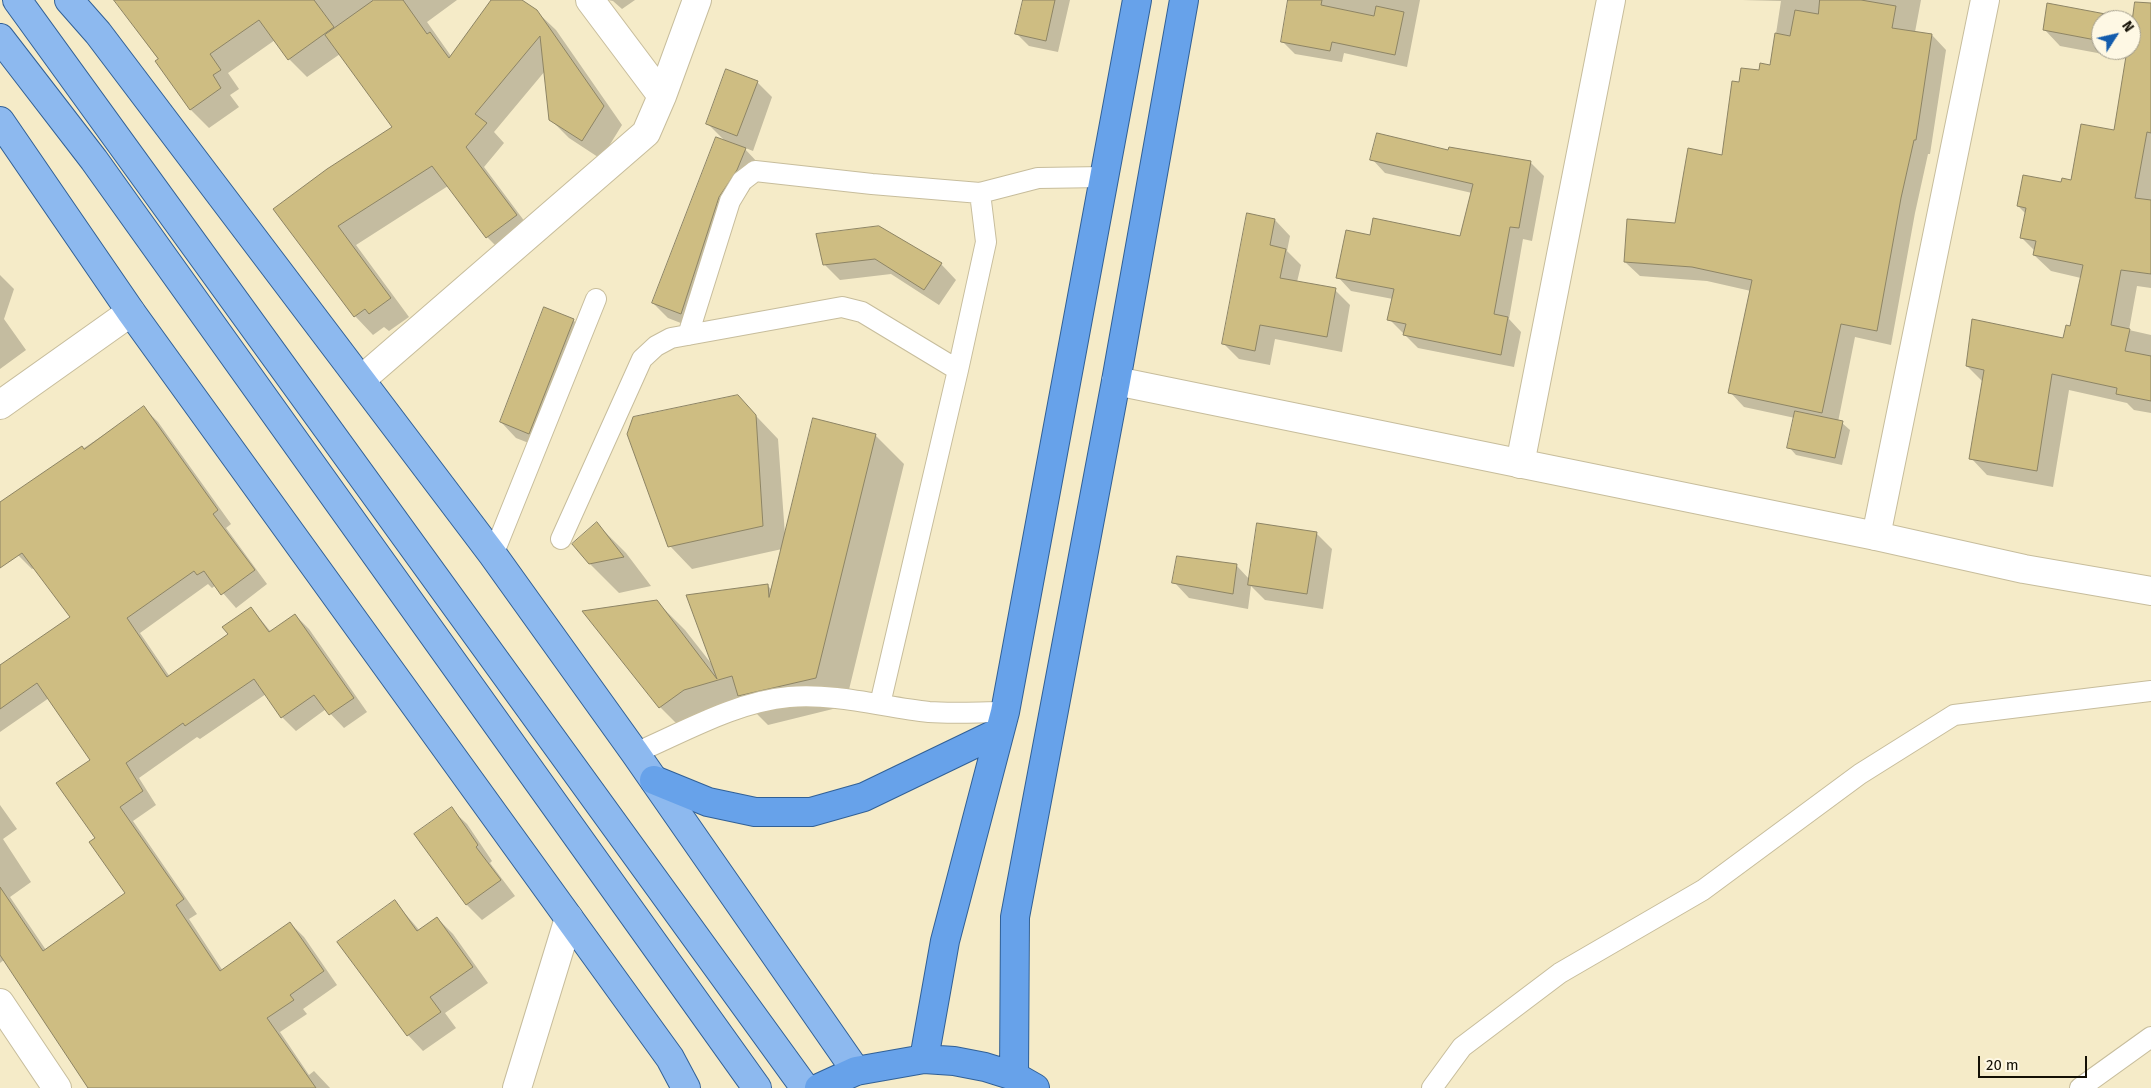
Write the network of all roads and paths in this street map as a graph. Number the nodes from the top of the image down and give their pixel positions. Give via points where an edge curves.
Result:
1 (17, 0) edge
2 (70, 0) edge
3 (590, 0) edge
4 (697, 0) edge
5 (1137, 0) edge
6 (1184, 0) edge
7 (1611, 0) edge
8 (1985, 0) edge
9 (0, 38) edge
10 (662, 96) junction
11 (0, 121) edge
12 (1104, 177) junction
13 (980, 193) junction
14 (596, 299) dead end
15 (132, 312) junction
16 (688, 335) junction
17 (958, 370) junction
18 (362, 379) junction
19 (1116, 381) junction
20 (0, 405) edge
21 (1520, 464) junction
22 (1876, 536) junction
23 (561, 539) dead end
24 (493, 555) junction
25 (2151, 591) edge
26 (2151, 691) edge
27 (880, 704) junction
28 (1002, 722) junction
29 (636, 754) junction
30 (654, 780) junction
31 (569, 918) junction
32 (0, 1003) edge
33 (2151, 1037) edge
34 (924, 1059) junction
35 (856, 1071) junction
36 (1025, 1082) edge
37 (57, 1088) edge
38 (518, 1088) edge
39 (686, 1088) edge
40 (757, 1088) edge
41 (805, 1088) edge
42 (819, 1088) edge
43 (1432, 1088) edge
44 (2080, 1088) edge

1 - 41 main road
2 - 18 main road
3 - 10 street
4 - 10 street
5 - 12 highway
6 - 19 highway
7 - 21 street
8 - 22 street
9 - 40 main road via 94,160
10 - 18 street via 646,133
11 - 15 main road
12 - 13 lane via 1038,178
12 - 28 highway
13 - 16 lane via 756,170 742,181 730,201
13 - 17 lane via 986,242
14 - 24 lane
15 - 20 street
15 - 31 main road
16 - 17 lane via 842,307 862,312
16 - 23 lane via 671,338 642,359
17 - 27 lane
18 - 24 main road
19 - 21 street
19 - 36 highway via 1015,917
21 - 22 street
22 - 25 street via 2024,569
24 - 29 main road
26 - 43 lane via 1954,714 1860,774 1703,890 1560,973 1462,1047
27 - 28 lane
27 - 29 lane via 814,696 787,697 715,718
28 - 30 highway via 864,796 810,812 755,812 708,802
28 - 34 highway via 945,941
29 - 30 main road
30 - 35 main road
31 - 38 street
31 - 39 main road via 670,1058
32 - 37 street
33 - 44 lane
34 - 35 highway
34 - 36 highway via 985,1067
35 - 42 highway

